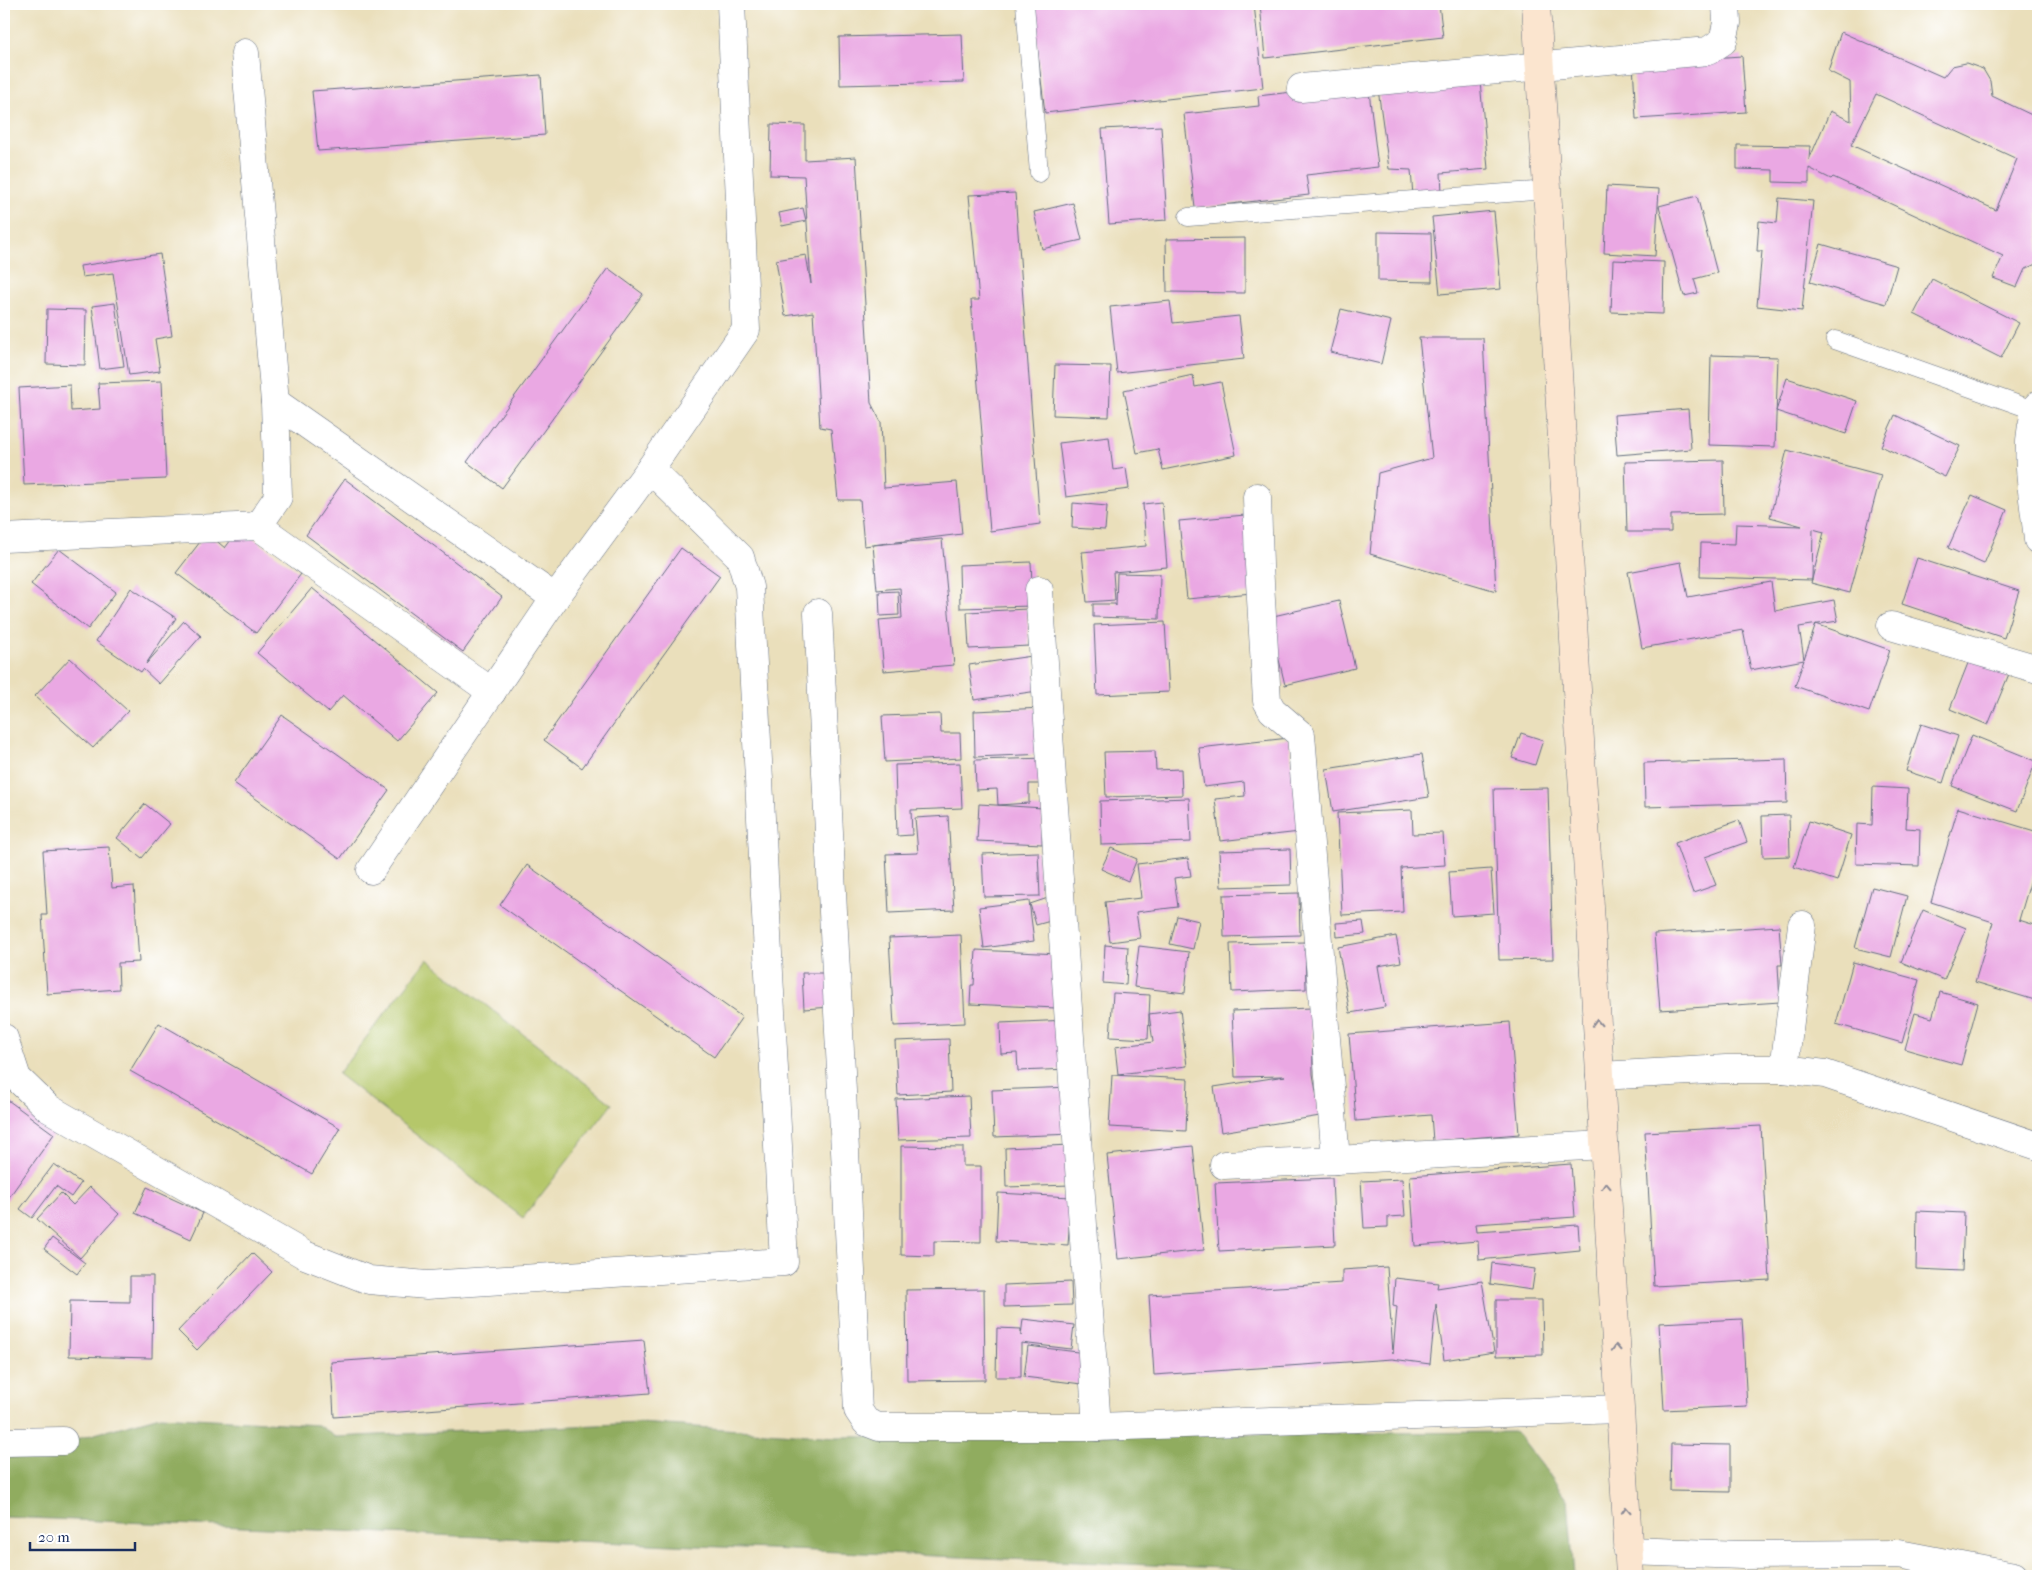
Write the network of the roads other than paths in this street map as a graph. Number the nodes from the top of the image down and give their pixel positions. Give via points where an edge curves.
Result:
1 (731, 4) edge
2 (1025, 4) edge
3 (1536, 4) edge
4 (1726, 4) edge
5 (245, 53) dead end
6 (1539, 68) junction
7 (1301, 88) dead end
8 (1039, 173) dead end
9 (1547, 190) junction
10 (1188, 217) dead end
11 (1835, 340) dead end
12 (275, 402) junction
13 (2037, 408) edge
14 (650, 469) junction
15 (1257, 497) dead end
16 (258, 526) junction
17 (4, 538) edge
18 (2038, 540) edge
19 (1039, 590) dead end
20 (555, 598) junction
21 (818, 613) dead end
22 (1891, 626) dead end
23 (2038, 669) edge
24 (492, 692) junction
25 (371, 870) dead end
26 (1802, 926) dead end
27 (4, 1038) edge
28 (1784, 1069) junction
29 (1600, 1076) junction
30 (2038, 1144) edge
31 (1604, 1145) junction
32 (1336, 1160) junction
33 (1224, 1164) dead end
34 (1620, 1409) junction
35 (1097, 1428) junction
36 (63, 1441) dead end
37 (4, 1442) edge
38 (1629, 1564) edge
39 (2014, 1576) edge

1 - 14 street via 746,330
2 - 8 lane
3 - 6 street
4 - 6 street via 1728,23 1722,41 1708,51
5 - 12 street
6 - 7 street
6 - 9 street
9 - 10 lane
29 -> 9 street
11 - 13 lane
12 - 16 street via 278,496
12 - 20 street
13 - 18 street via 2030,438 2030,466
14 - 20 street
14 - 27 street via 740,557 749,587 784,1262 427,1285 369,1280 305,1255 48,1108 17,1078
15 - 32 street via 1267,701 1272,710 1301,735
16 - 17 street
16 - 24 street
19 - 35 street
20 - 24 street
21 - 35 street via 858,1410 866,1422 879,1428
22 - 23 street
24 - 25 street
26 - 28 street
28 - 29 street via 1726,1068
28 - 30 street via 1824,1074
29 - 31 street
31 - 32 street
34 -> 31 street
32 - 33 street
34 - 35 street
38 -> 34 street
36 - 37 street
38 - 39 street via 1743,1555 1899,1554

